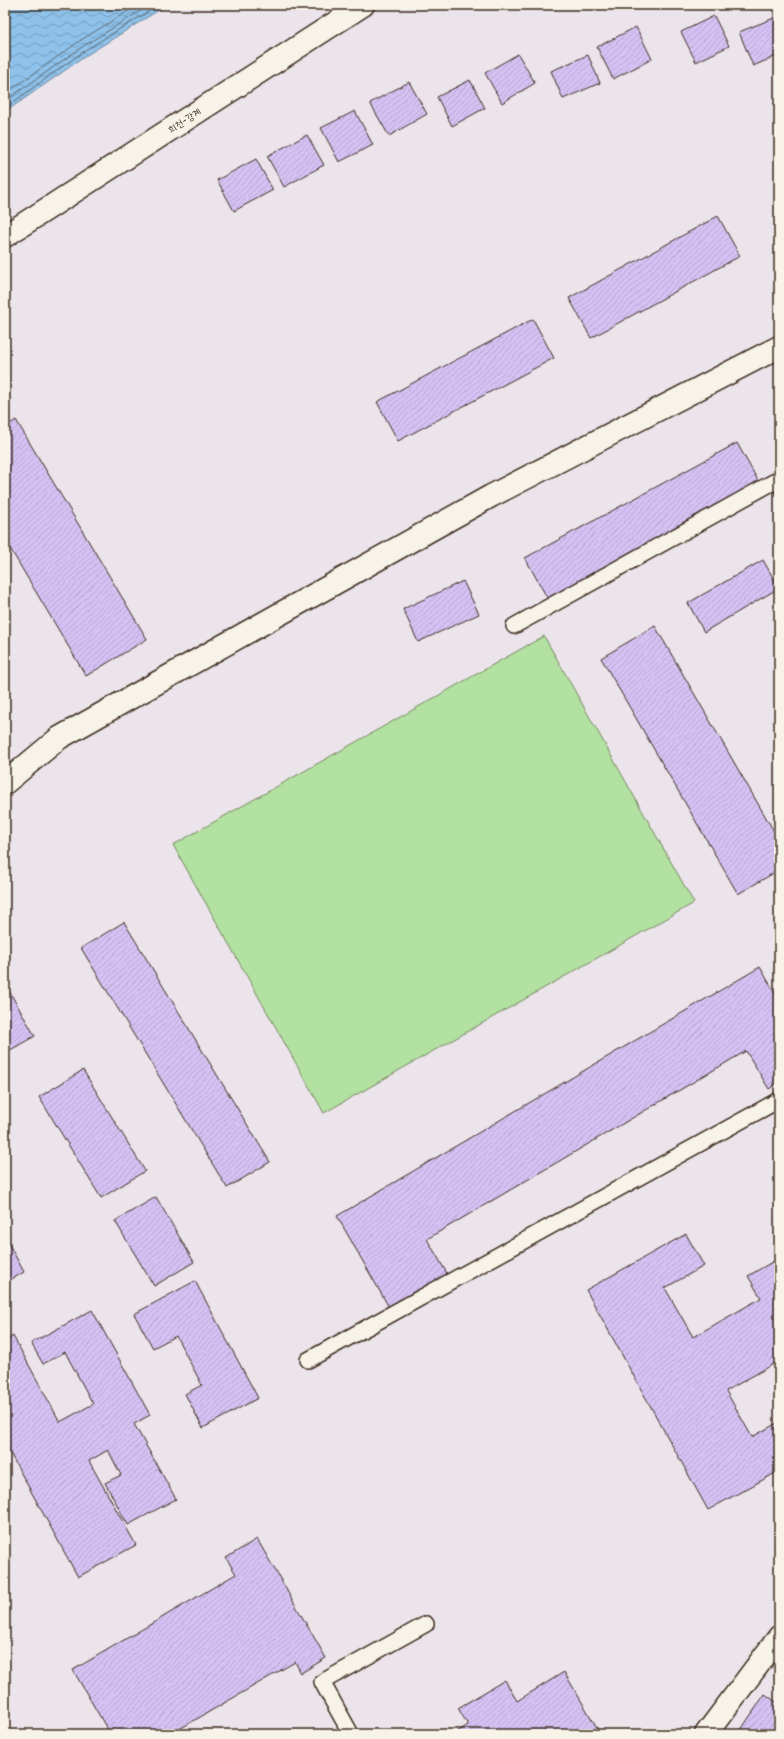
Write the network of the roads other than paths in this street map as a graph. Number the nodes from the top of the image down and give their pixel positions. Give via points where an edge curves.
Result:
1 (363, 5) edge
2 (5, 236) edge
3 (779, 346) edge
4 (779, 485) edge
5 (514, 626) dead end
6 (5, 783) edge
7 (779, 1100) edge
8 (308, 1360) dead end
9 (426, 1624) dead end
10 (779, 1637) edge
11 (350, 1734) edge
12 (706, 1734) edge

1 - 2 main road, 희천-강계
3 - 6 main road via 491,496 260,624 59,738
4 - 5 lane via 777,480
7 - 8 lane
9 - 11 lane via 322,1682
10 - 12 main road

